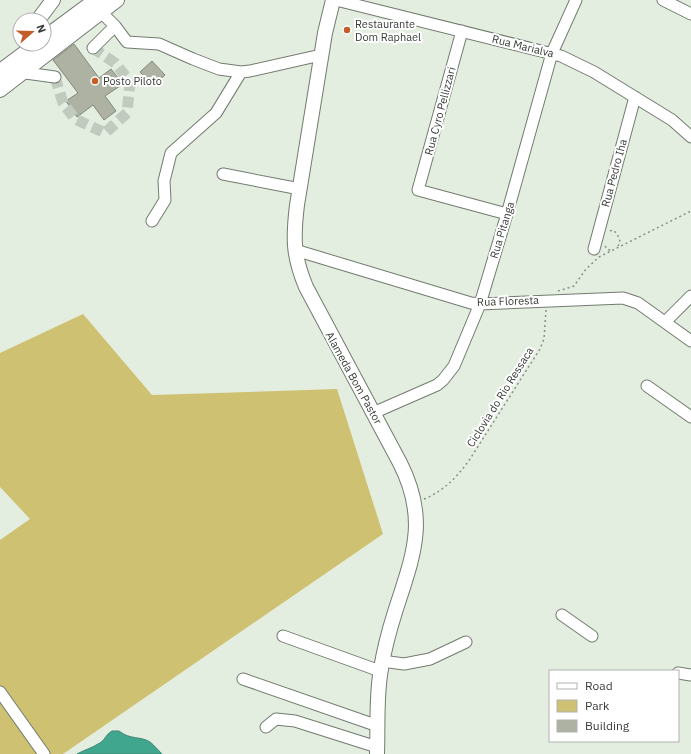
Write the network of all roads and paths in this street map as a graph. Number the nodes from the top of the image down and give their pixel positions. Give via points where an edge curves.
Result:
1 (53, 0) edge
2 (78, 0) edge
3 (117, 0) edge
4 (335, 0) edge
5 (663, 0) edge
6 (575, 1) edge
7 (99, 6) edge
8 (44, 12) edge
9 (691, 14) edge
10 (52, 20) edge
11 (115, 26) junction
12 (462, 31) junction
13 (52, 35) edge
14 (93, 48) dead end
15 (14, 52) edge
16 (26, 52) edge
17 (552, 53) junction
18 (321, 55) junction
19 (1, 68) edge
20 (241, 72) junction
21 (22, 73) junction
22 (55, 77) dead end
23 (0, 90) edge
24 (635, 97) junction
25 (691, 136) edge
26 (223, 174) dead end
27 (300, 188) junction
28 (691, 211) edge
29 (507, 214) junction
30 (152, 221) dead end
31 (607, 232) dead end
32 (604, 242) dead end
33 (616, 248) junction
34 (594, 249) dead end
35 (295, 250) junction
36 (612, 250) junction
37 (691, 296) edge
38 (550, 300) junction
39 (480, 304) junction
40 (665, 322) junction
41 (691, 341) edge
42 (647, 386) dead end
43 (373, 413) junction
44 (691, 417) edge
45 (415, 503) junction
46 (562, 616) dead end
47 (283, 636) dead end
48 (592, 636) dead end
49 (466, 642) dead end
50 (381, 666) junction
51 (679, 673) edge
52 (691, 675) edge
53 (243, 678) dead end
54 (0, 692) edge
55 (378, 726) junction
56 (266, 727) dead end
57 (377, 751) edge
58 (44, 754) edge

1 - 8 main road
2 - 10 highway
3 - 7 main road
4 - 12 street, Rua Marialva
4 - 18 main road, Alameda Bom Pastor
5 - 9 street
6 - 17 street, Rua Pitanga
7 - 11 street
7 - 13 highway
7 - 21 main road
11 - 14 street
11 - 20 street via 127,42 159,44 207,65
12 - 17 street, Rua Marialva
12 - 29 street, Rua Cyro Pellizzari via 418,190
15 - 19 highway
16 - 19 highway
17 - 24 street, Rua Marialva via 582,66
17 - 29 street, Rua Pitanga
18 - 20 street
18 - 27 main road, Alameda Bom Pastor
19 - 21 street
20 - 30 street via 216,113 170,154 164,181 166,200
21 - 22 street
21 - 23 main road
24 - 25 street, Rua Marialva
24 - 34 street, Rua Pedro Iha
26 - 27 street
27 - 35 main road, Alameda Bom Pastor via 295,222
28 - 33 path
29 - 39 street, Rua Pitanga
31 - 33 path via 616,232 620,242
32 - 36 path via 607,248
33 - 36 path
35 - 39 street, Rua Floresta via 462,301
35 - 43 main road, Alameda Bom Pastor via 306,287
36 - 38 path via 592,262 574,286 555,291
37 - 40 street
38 - 39 street, Rua Floresta
38 - 40 street, Rua Floresta via 623,298 638,303
38 - 45 path, Ciclovia do Rio Ressaca via 540,349 464,468 430,497
39 - 43 street, Rua Pitanga via 454,366 443,380
40 - 41 street, Rua Floresta
42 - 44 street
43 - 45 main road, Alameda Bom Pastor via 405,473
45 - 50 main road, Alameda Bom Pastor via 413,557 391,624
46 - 48 street
47 - 50 street
49 - 50 street via 430,659
50 - 55 main road, Alameda Bom Pastor
51 - 52 street
53 - 55 street
54 - 58 street
55 - 57 main road, Alameda Bom Pastor
56 - 57 street via 276,719 295,721

